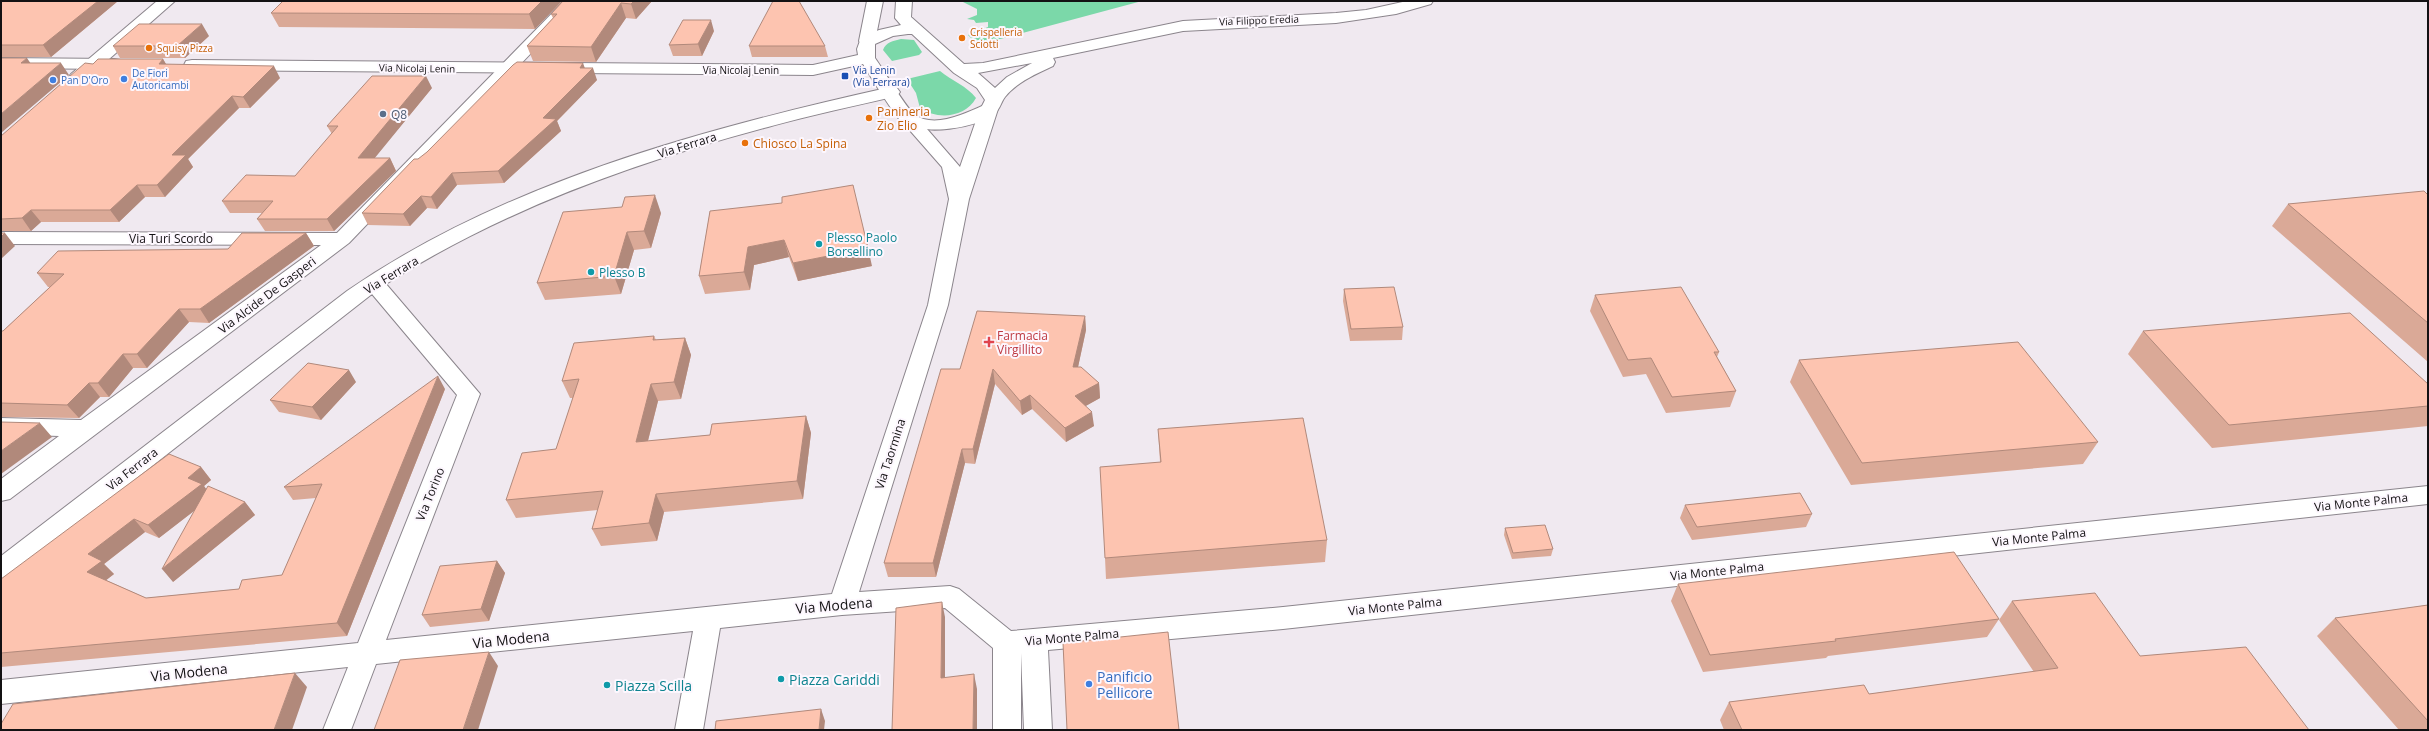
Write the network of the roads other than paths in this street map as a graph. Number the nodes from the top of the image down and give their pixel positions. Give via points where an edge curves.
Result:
1 (167, 1) edge
2 (573, 1) edge
3 (876, 1) edge
4 (904, 1) edge
5 (1425, 1) edge
6 (915, 29) junction
7 (867, 41) junction
8 (1094, 45) junction
9 (867, 58) junction
10 (1, 63) edge
11 (94, 64) junction
12 (134, 64) edge
13 (173, 65) edge
14 (960, 68) junction
15 (506, 69) junction
16 (63, 90) edge
17 (891, 92) junction
18 (991, 104) junction
19 (908, 118) junction
20 (959, 199) junction
21 (1, 238) edge
22 (342, 239) junction
23 (374, 283) junction
24 (1, 426) edge
25 (88, 429) junction
26 (1, 492) edge
27 (2428, 495) edge
28 (1, 570) edge
29 (842, 604) junction
30 (708, 618) junction
31 (1034, 641) junction
32 (1006, 643) junction
33 (366, 654) junction
34 (11, 699) edge
35 (337, 730) edge
36 (689, 730) edge
37 (1007, 730) edge
38 (1038, 730) edge

1 - 11 street
2 - 15 street, Via Alcide De Gasperi
3 - 7 street
4 - 6 street via 903,18
5 - 8 street, Via Filippo Eredia via 1385,12 1358,15 1212,22
6 - 7 street via 897,29
6 - 14 street
7 - 9 street
8 - 14 street via 983,68
8 - 18 street via 1036,67 1012,82
9 - 15 street, Via Nicolaj Lenin via 814,70
9 - 17 street
10 - 11 street
11 - 12 street
11 - 16 street
13 - 15 street, Via Nicolaj Lenin
14 - 18 street via 988,88
15 - 22 street, Via Alcide De Gasperi
17 - 19 street
17 - 23 street, Via Ferrara via 790,113 692,143 557,190 465,232
18 - 19 street via 960,122 945,125 927,124
18 - 20 street, Via Taormina
19 - 20 street via 951,166
20 - 29 street, Via Taormina via 938,305
21 - 22 street, Via Turi Scordo
22 - 25 street, Via Alcide De Gasperi
23 - 28 street, Via Ferrara
23 - 33 street, Via Torino via 470,394
24 - 25 street
25 - 26 street, Via Alcide De Gasperi
27 - 31 street, Via Monte Palma via 1299,616
29 - 30 street, Via Modena
29 - 32 street, Via Modena via 950,597
30 - 33 street, Via Modena
30 - 36 street
31 - 32 street, Via Monte Palma
31 - 38 street
32 - 37 street
33 - 34 street, Via Modena
33 - 35 street, Via Torino

